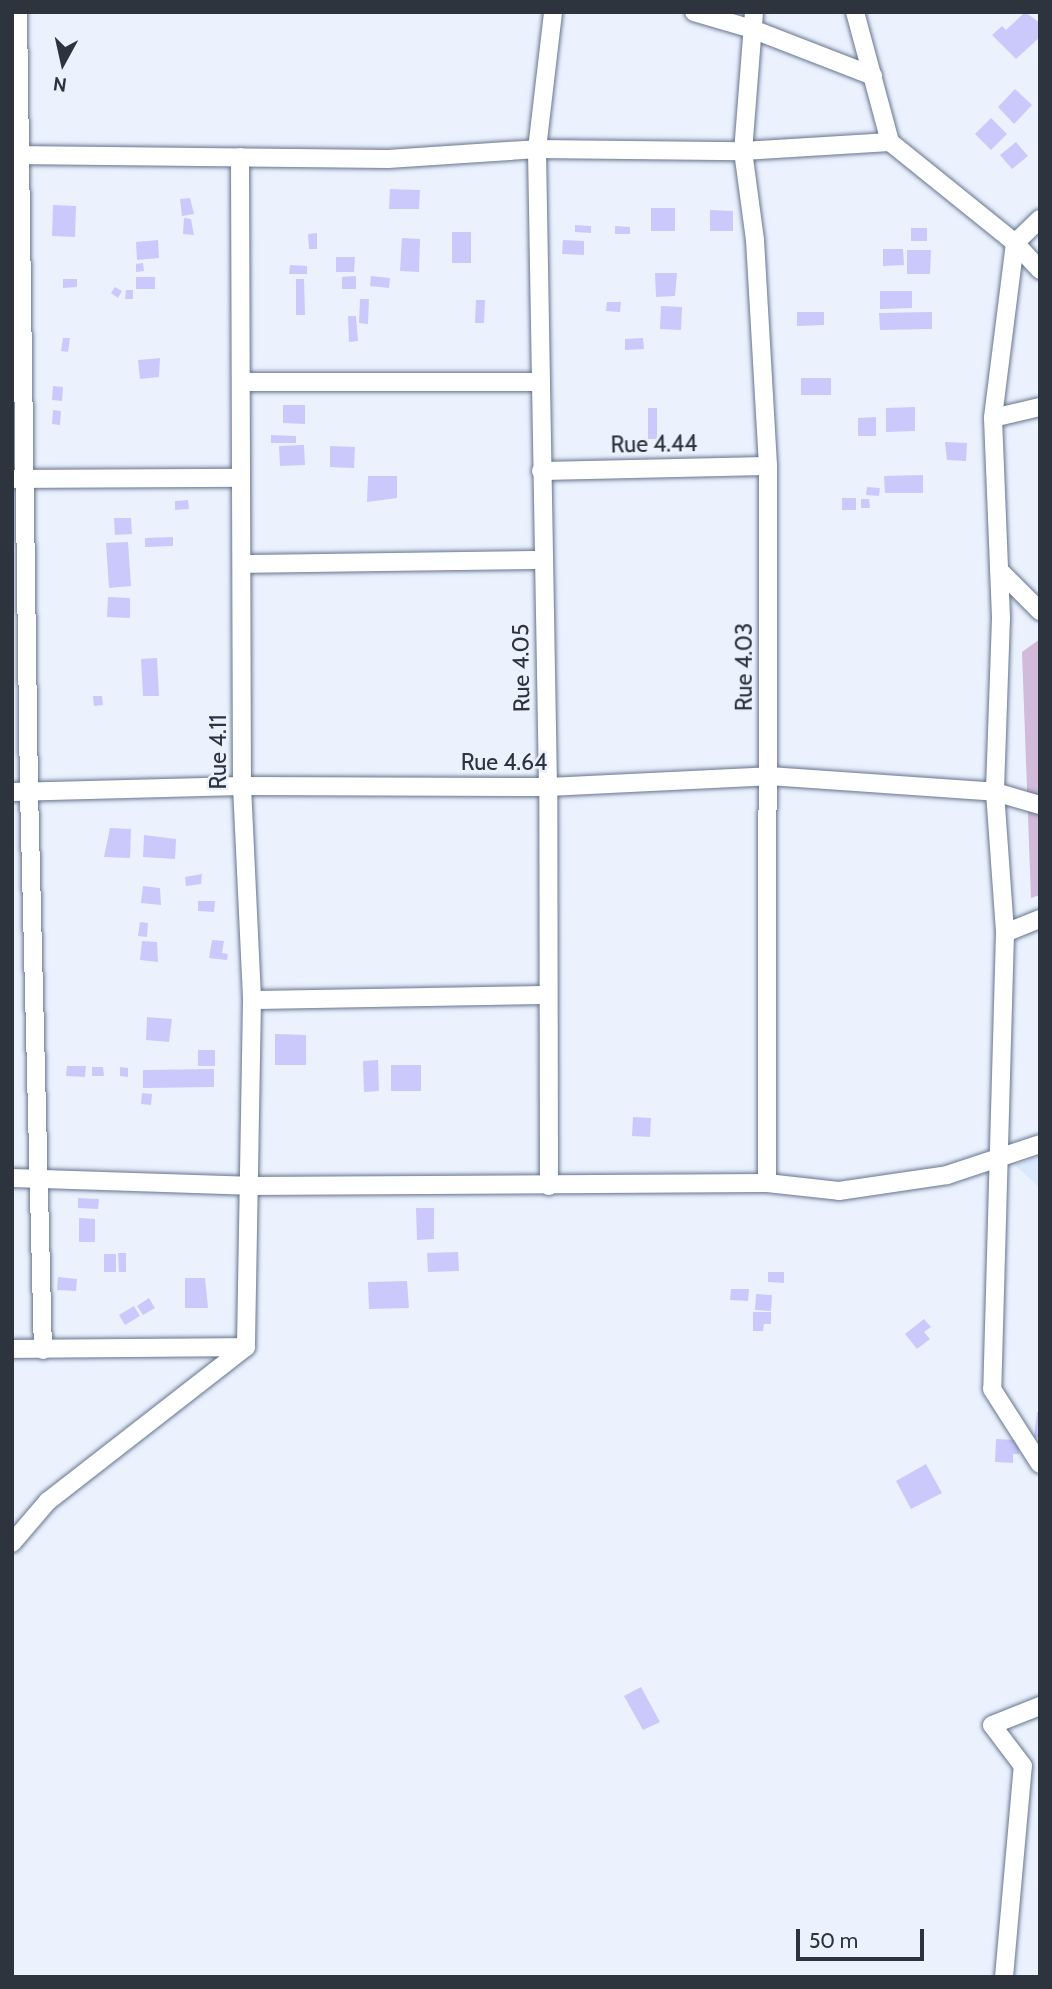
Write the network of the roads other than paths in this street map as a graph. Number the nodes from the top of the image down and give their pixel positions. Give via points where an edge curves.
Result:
1 (18, 12) edge
2 (554, 12) edge
3 (694, 12) edge
4 (855, 12) edge
5 (753, 21) edge
6 (873, 76) junction
7 (890, 142) junction
8 (537, 149) junction
9 (743, 151) junction
10 (17, 155) edge
11 (240, 157) junction
12 (1040, 219) edge
13 (1015, 243) junction
14 (1040, 270) edge
15 (244, 382) junction
16 (541, 382) junction
17 (1040, 407) edge
18 (993, 418) junction
19 (768, 466) junction
20 (541, 471) junction
21 (240, 478) junction
22 (19, 479) edge
23 (543, 560) junction
24 (243, 564) junction
25 (999, 570) junction
26 (1040, 611) edge
27 (769, 776) junction
28 (242, 786) junction
29 (548, 787) junction
30 (21, 792) edge
31 (995, 792) junction
32 (1040, 805) edge
33 (1040, 919) edge
34 (1005, 933) junction
35 (547, 995) junction
36 (252, 1000) junction
37 (1040, 1144) edge
38 (998, 1159) junction
39 (12, 1178) edge
40 (39, 1180) junction
41 (767, 1183) junction
42 (248, 1186) junction
43 (549, 1186) junction
44 (246, 1347) junction
45 (12, 1349) edge
46 (43, 1350) junction
47 (1040, 1464) edge
48 (12, 1543) edge
49 (1040, 1706) edge
50 (1004, 1977) edge

1 - 10 street
2 - 8 street, Rue 4.05
3 - 5 street
4 - 6 street
5 - 6 street
5 - 9 street, Rue 4.03
6 - 7 street
7 - 9 street
7 - 13 street
8 - 9 street
8 - 11 street via 387,159
8 - 16 street, Rue 4.05
9 - 19 street, Rue 4.03 via 755,240
10 - 11 street
10 - 22 street
11 - 15 street, Rue 4.11
12 - 13 street
13 - 14 street
13 - 18 street
15 - 16 street
15 - 21 street, Rue 4.11
16 - 20 street, Rue 4.05
17 - 18 street
18 - 25 street
19 - 20 street, Rue 4.44
19 - 27 street, Rue 4.03
20 - 23 street, Rue 4.05
21 - 22 street
21 - 24 street, Rue 4.11
22 - 30 street
23 - 24 street
23 - 29 street, Rue 4.05
24 - 28 street, Rue 4.11
25 - 26 street
25 - 31 street
27 - 29 street, Rue 4.64
27 - 31 street, Rue 4.64
27 - 41 street, Rue 4.03
28 - 29 street, Rue 4.64
28 - 30 street, Rue 4.64
28 - 36 street, Rue 4.11
29 - 35 street, Rue 4.05
30 - 40 street
31 - 32 street, Rue 4.64
31 - 34 street
33 - 34 street
34 - 38 street
35 - 36 street
35 - 43 street, Rue 4.05
36 - 42 street, Rue 4.11
37 - 38 street
38 - 41 street via 947,1175 839,1191
38 - 47 street via 992,1389
39 - 40 street
40 - 42 street
40 - 46 street
41 - 43 street
42 - 43 street
42 - 44 street, Rue 4.11
44 - 46 street
44 - 48 street via 48,1501
45 - 46 street
49 - 50 street via 992,1725 1023,1766

